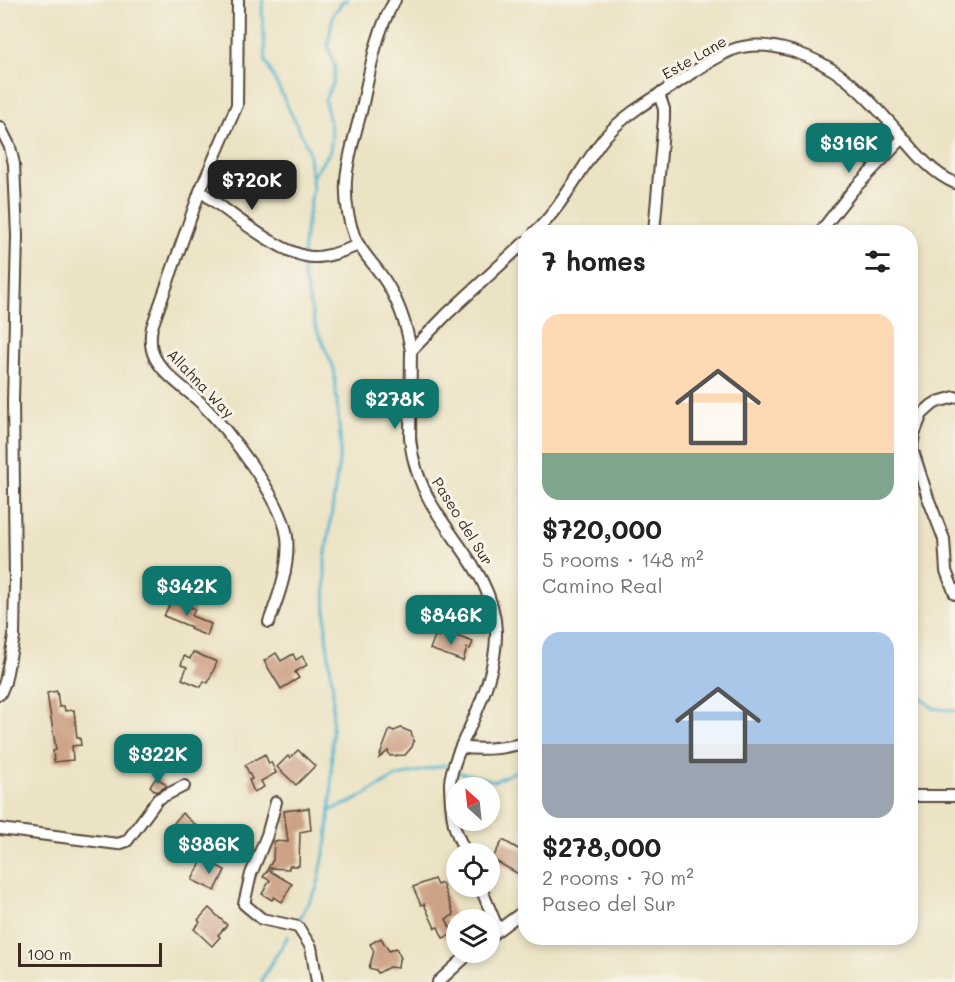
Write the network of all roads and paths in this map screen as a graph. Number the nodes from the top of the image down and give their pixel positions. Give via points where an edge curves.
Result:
1 (238, 0) edge
2 (395, 0) edge
3 (659, 94) junction
4 (0, 127) edge
5 (903, 138) junction
6 (955, 183) edge
7 (200, 191) junction
8 (542, 225) edge
9 (655, 225) edge
10 (826, 225) edge
11 (359, 244) junction
12 (518, 248) edge
13 (411, 351) junction
14 (955, 397) edge
15 (918, 424) edge
16 (918, 467) edge
17 (955, 594) edge
18 (269, 622) dead end
19 (0, 694) edge
20 (518, 744) edge
21 (461, 747) junction
22 (184, 786) dead end
23 (918, 796) edge
24 (955, 796) edge
25 (276, 802) dead end
26 (0, 829) edge
27 (461, 843) edge
28 (518, 915) edge
29 (500, 928) edge
30 (459, 963) edge
31 (317, 982) edge
32 (438, 982) edge

1 - 7 street, Allahna Way via 237,105
2 - 11 street, Paseo del Sur via 375,45 348,166 348,212
3 - 5 street, Este Lane via 732,51 753,46 775,48 811,58 841,75
3 - 8 street, Este Lane via 613,129
3 - 9 street via 664,118
4 - 19 street via 14,164 17,236 14,637
5 - 6 street, Este Lane via 929,166
5 - 10 street
7 - 11 street via 260,234 303,256 325,256
7 - 18 street, Allahna Way via 152,327 151,348 162,368 231,437 284,520 286,562
11 - 13 street, Paseo del Sur via 391,292
12 - 13 street
13 - 21 street, Paseo del Sur via 410,438 416,470 430,501 483,581 495,620 492,665
14 - 15 street via 932,405
16 - 17 street via 944,539 946,571
20 - 21 street via 492,749
21 - 27 street, Paseo del Sur via 450,782 454,827
22 - 26 street via 158,800 128,841 118,844
23 - 24 street
25 - 31 street via 244,904 262,919 298,927 311,947
28 - 29 street
30 - 32 street

